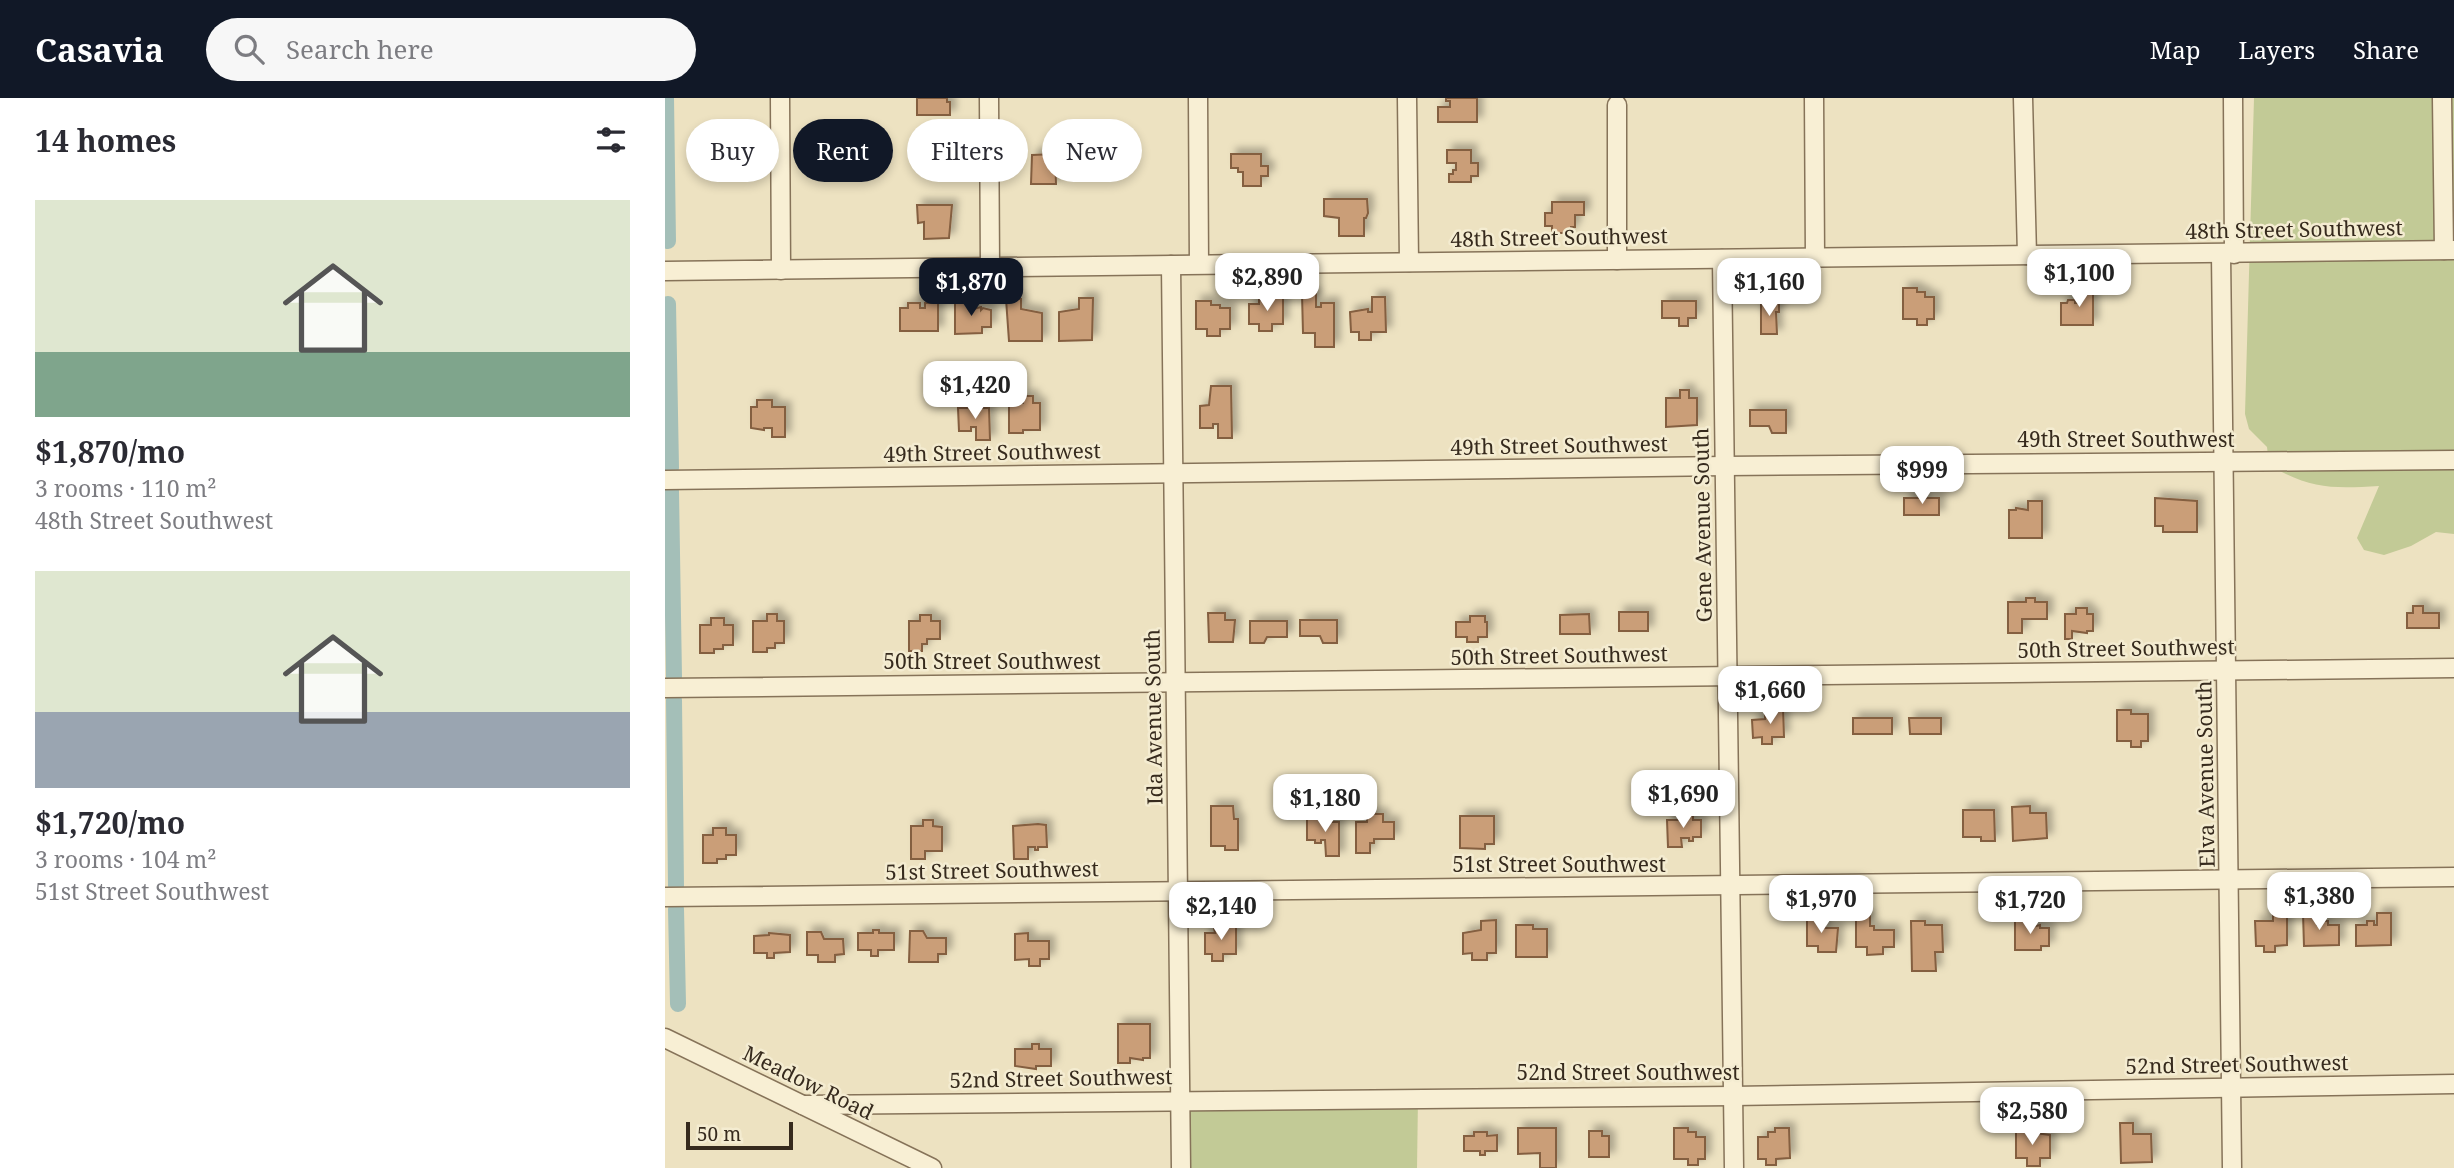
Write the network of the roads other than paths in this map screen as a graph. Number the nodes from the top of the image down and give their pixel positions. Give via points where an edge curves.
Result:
1 (780, 98) edge
2 (989, 98) edge
3 (1198, 98) edge
4 (1407, 98) edge
5 (1814, 98) edge
6 (2023, 98) edge
7 (2233, 98) edge
8 (2442, 98) edge
9 (1617, 105) dead end
10 (2449, 250) edge
11 (2228, 254) junction
12 (2027, 255) junction
13 (1815, 258) junction
14 (1722, 259) junction
15 (1617, 260) junction
16 (1409, 262) junction
17 (1199, 264) junction
18 (1171, 265) junction
19 (990, 267) junction
20 (781, 270) junction
21 (665, 271) edge
22 (2454, 460) edge
23 (2225, 462) junction
24 (1725, 466) junction
25 (1174, 474) junction
26 (665, 480) edge
27 (2454, 668) edge
28 (2227, 671) junction
29 (1728, 676) junction
30 (1177, 683) junction
31 (665, 688) edge
32 (2454, 877) edge
33 (2230, 881) junction
34 (1730, 886) junction
35 (1179, 891) junction
36 (665, 897) edge
37 (665, 1038) edge
38 (2454, 1084) edge
39 (2231, 1088) junction
40 (1733, 1096) junction
41 (1181, 1101) junction
42 (803, 1105) junction
43 (932, 1168) edge
44 (1181, 1168) edge
45 (1734, 1168) edge
46 (2232, 1168) edge

1 - 20 street
2 - 19 street
3 - 17 street
4 - 16 street
5 - 13 street
6 - 12 street
7 - 11 street, Elva Avenue South
8 - 10 street
9 - 15 street
10 - 11 street, 48th Street Southwest
11 - 12 street, 48th Street Southwest
11 - 23 street, Elva Avenue South
12 - 13 street, 48th Street Southwest
13 - 14 street, 48th Street Southwest
14 - 15 street, 48th Street Southwest
14 - 24 street, Gene Avenue South
15 - 16 street, 48th Street Southwest
16 - 17 street, 48th Street Southwest
17 - 18 street, 48th Street Southwest
18 - 19 street, 48th Street Southwest
18 - 25 street, Ida Avenue South
19 - 20 street, 48th Street Southwest
20 - 21 street, 48th Street Southwest
22 - 23 street, 49th Street Southwest
23 - 24 street, 49th Street Southwest
23 - 28 street, Elva Avenue South
24 - 25 street, 49th Street Southwest
24 - 29 street, Gene Avenue South
25 - 26 street, 49th Street Southwest
25 - 30 street, Ida Avenue South
27 - 28 street, 50th Street Southwest
28 - 29 street, 50th Street Southwest
28 - 33 street, Elva Avenue South
29 - 30 street, 50th Street Southwest
29 - 34 street, Gene Avenue South
30 - 31 street, 50th Street Southwest
30 - 35 street, Ida Avenue South
32 - 33 street, 51st Street Southwest
33 - 34 street, 51st Street Southwest
33 - 39 street, Elva Avenue South
34 - 35 street, 51st Street Southwest
34 - 40 street, Gene Avenue South
35 - 36 street, 51st Street Southwest
35 - 41 street, Ida Avenue South
37 - 42 street, Meadow Road
38 - 39 street, 52nd Street Southwest
39 - 40 street, 52nd Street Southwest
39 - 46 street, Elva Avenue South
40 - 41 street, 52nd Street Southwest
40 - 45 street, Gene Avenue South
41 - 42 street, 52nd Street Southwest
41 - 44 street, Ida Avenue South
42 - 43 street, Meadow Road

